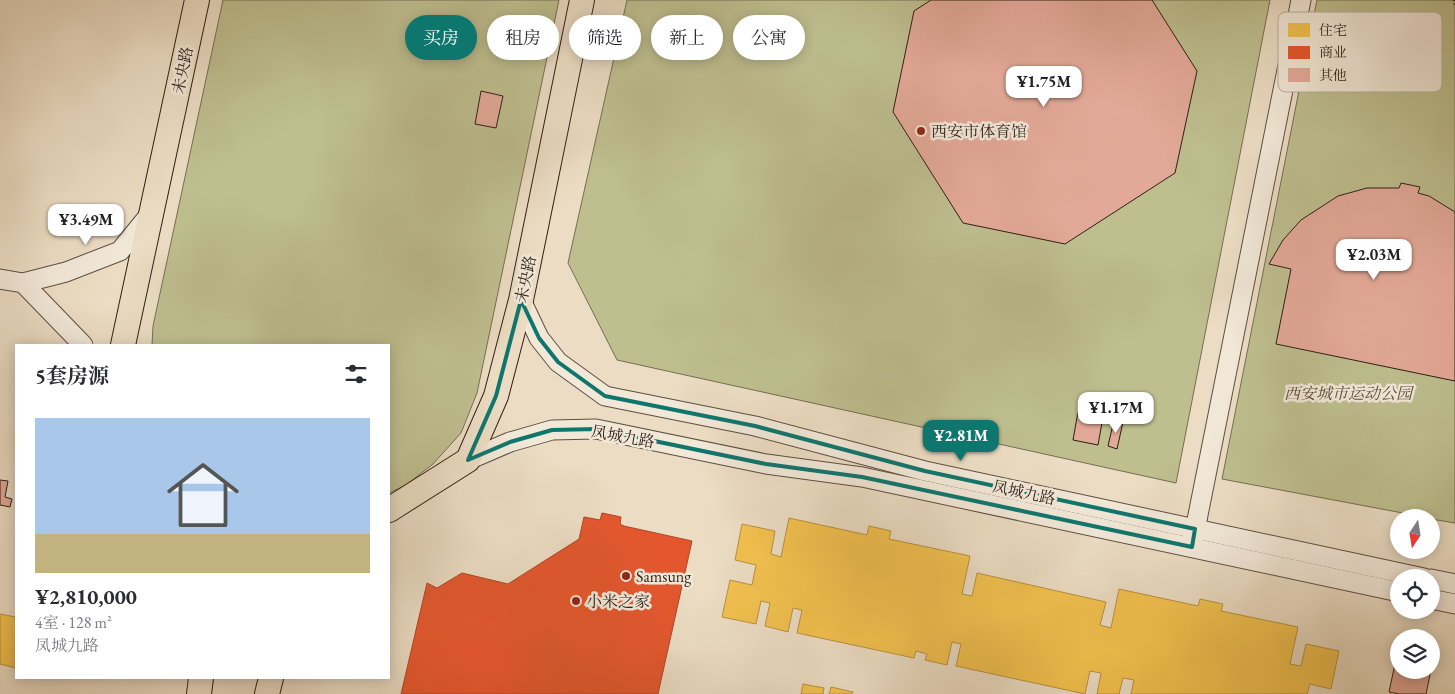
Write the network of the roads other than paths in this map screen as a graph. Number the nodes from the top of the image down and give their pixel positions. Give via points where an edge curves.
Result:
1 (197, 0) edge
2 (582, 0) edge
3 (1283, 92) edge
4 (151, 213) junction
5 (0, 279) edge
6 (23, 283) junction
7 (521, 300) junction
8 (82, 344) edge
9 (123, 344) edge
10 (468, 460) junction
11 (390, 509) edge
12 (1193, 538) junction
13 (1390, 572) edge
14 (1440, 581) edge
15 (1455, 584) edge
16 (1390, 590) edge
17 (1440, 601) edge
18 (1455, 604) edge
19 (201, 679) edge
20 (271, 679) edge
21 (199, 694) edge
22 (267, 694) edge

1 - 4 main road, 未央路
2 - 7 main road, 未央路
3 - 12 street
4 - 6 street via 120,251 66,272
4 - 9 main road, 未央路
5 - 6 street
6 - 8 street
7 - 10 main road, 未央路 via 496,396
7 - 12 street, 凤城九路 via 539,338 558,362 605,396 755,426
10 - 11 main road
10 - 12 street, 凤城九路 via 510,442 552,430 596,429 766,464 862,476
12 - 13 street, 凤城九路
12 - 16 street, 凤城九路
14 - 15 street
17 - 18 street
19 - 21 main road
20 - 22 main road

